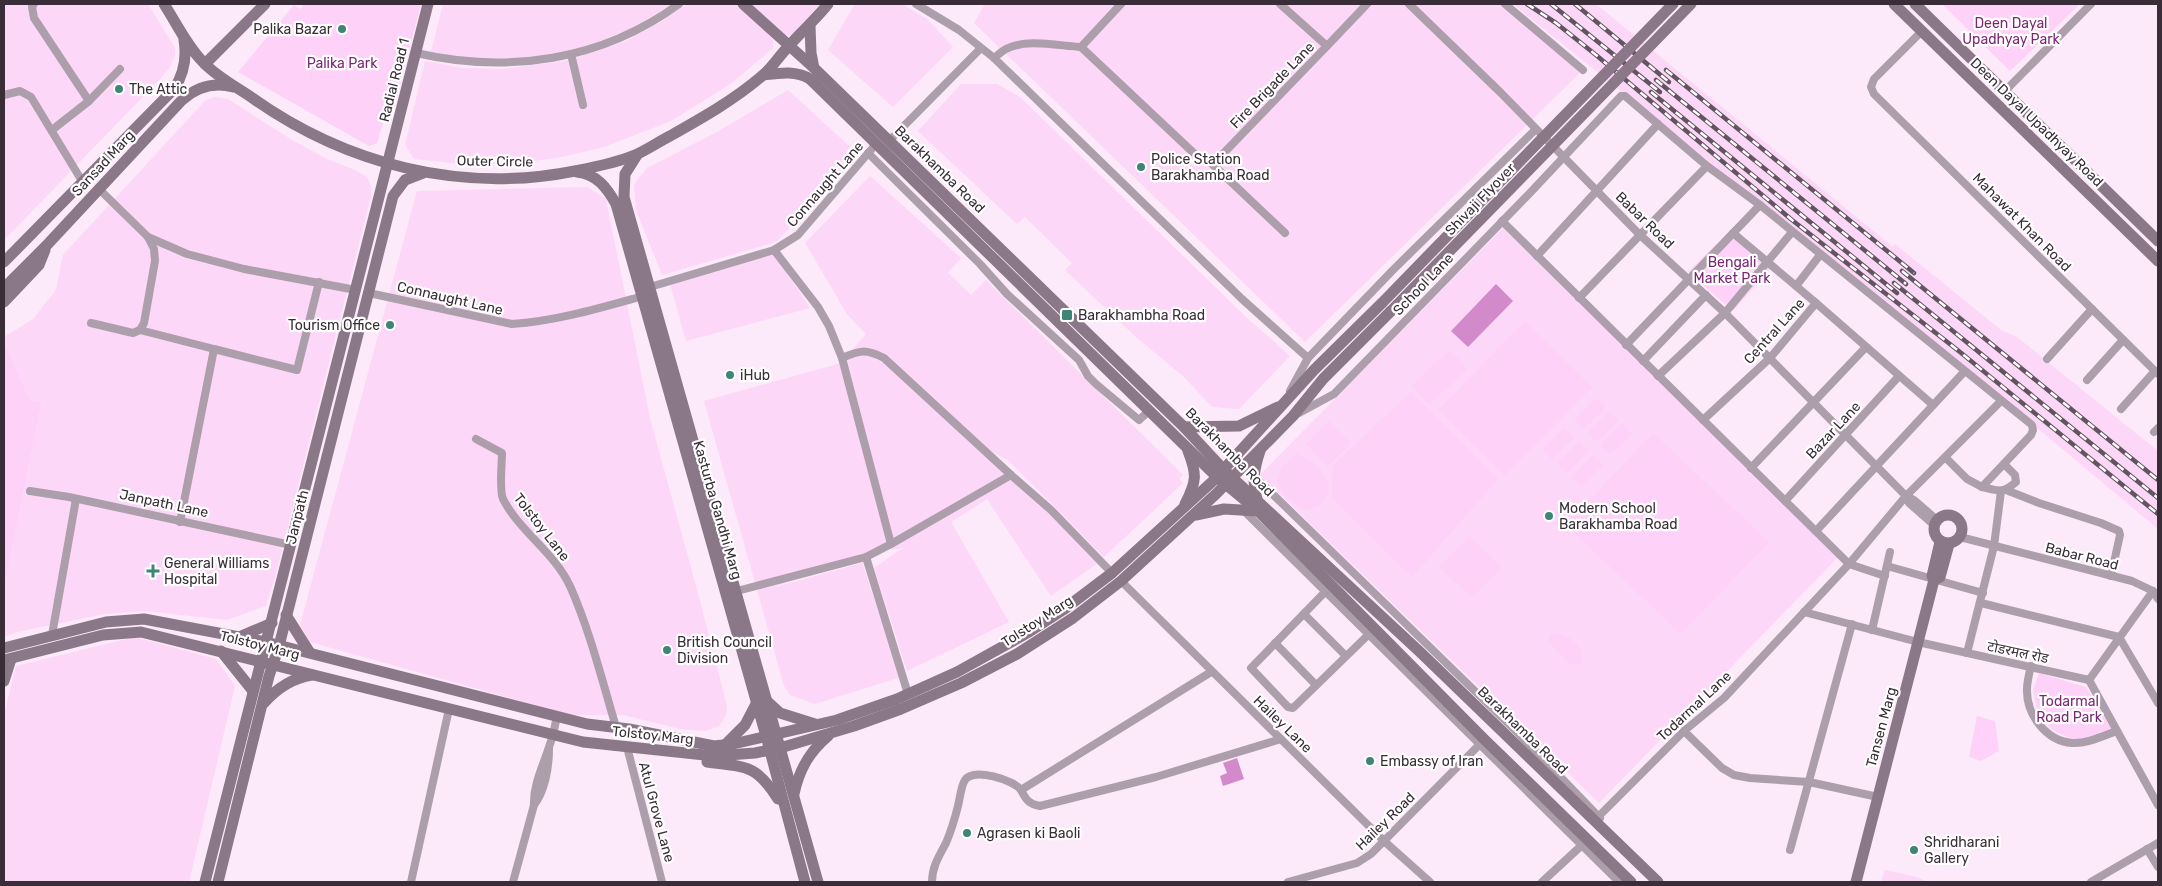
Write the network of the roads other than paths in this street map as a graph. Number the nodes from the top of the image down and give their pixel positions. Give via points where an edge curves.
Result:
1 (34, 4) edge
2 (164, 4) edge
3 (265, 4) edge
4 (428, 4) edge
5 (679, 4) edge
6 (743, 4) edge
7 (828, 4) edge
8 (916, 4) edge
9 (1121, 4) edge
10 (1280, 4) edge
11 (1367, 4) edge
12 (1409, 4) edge
13 (1505, 4) edge
14 (1673, 4) edge
15 (1691, 4) edge
16 (1894, 4) edge
17 (1915, 4) edge
18 (2090, 4) edge
19 (810, 26) junction
20 (181, 31) junction
21 (1922, 31) junction
22 (790, 45) junction
23 (1327, 46) junction
24 (1081, 47) junction
25 (981, 48) junction
26 (416, 53) junction
27 (571, 54) junction
28 (994, 58) junction
29 (205, 64) junction
30 (814, 68) junction
31 (120, 69) dead end
32 (1583, 70) dead end
33 (763, 75) junction
34 (237, 88) junction
35 (174, 89) junction
36 (2005, 91) junction
37 (4, 95) edge
38 (184, 98) junction
39 (89, 101) junction
40 (584, 105) dead end
41 (1658, 124) junction
42 (52, 130) junction
43 (1536, 130) junction
44 (889, 141) junction
45 (876, 144) junction
46 (868, 153) junction
47 (637, 155) junction
48 (1562, 157) junction
49 (1209, 161) junction
50 (388, 164) junction
51 (1707, 166) junction
52 (571, 172) junction
53 (423, 173) junction
54 (82, 181) junction
55 (100, 189) junction
56 (1596, 191) junction
57 (1760, 205) junction
58 (1502, 221) junction
59 (963, 228) junction
60 (1792, 232) junction
61 (1285, 233) dead end
62 (1733, 233) junction
63 (1639, 234) junction
64 (148, 237) junction
65 (953, 238) junction
66 (2158, 241) edge
67 (46, 246) junction
68 (4, 248) edge
69 (18, 248) junction
70 (774, 250) junction
71 (1820, 255) junction
72 (1537, 256) junction
73 (4, 262) edge
74 (2158, 262) edge
75 (1768, 263) junction
76 (1689, 280) junction
77 (319, 282) junction
78 (1796, 286) junction
79 (4, 288) edge
80 (356, 290) junction
81 (646, 292) junction
82 (369, 293) junction
83 (1706, 295) junction
84 (1579, 298) junction
85 (4, 302) edge
86 (1816, 303) junction
87 (2092, 309) junction
88 (1725, 313) junction
89 (92, 323) dead end
90 (140, 330) junction
91 (2123, 340) junction
92 (1626, 345) junction
93 (1866, 347) junction
94 (214, 349) junction
95 (842, 358) junction
96 (1308, 358) junction
97 (1770, 358) junction
98 (2047, 359) dead end
99 (1643, 361) junction
100 (1964, 372) junction
101 (2157, 373) edge
102 (1658, 376) junction
103 (1899, 376) junction
104 (2087, 380) dead end
105 (2001, 401) junction
106 (1813, 402) junction
107 (1933, 405) junction
108 (1282, 406) junction
109 (2121, 409) dead end
110 (1150, 410) junction
111 (1293, 416) junction
112 (1703, 420) junction
113 (1184, 427) junction
114 (1846, 436) junction
115 (476, 438) dead end
116 (1263, 445) junction
117 (1187, 447) junction
118 (1946, 458) junction
119 (2004, 464) junction
120 (1876, 466) junction
121 (1751, 468) junction
122 (1010, 475) junction
123 (1253, 475) junction
124 (1225, 477) junction
125 (1982, 487) junction
126 (30, 491) dead end
127 (2003, 491) junction
128 (1906, 496) junction
129 (76, 499) junction
130 (1785, 501) junction
131 (1258, 506) junction
132 (1241, 509) junction
133 (1186, 513) junction
134 (180, 522) junction
135 (1936, 522) junction
136 (1816, 532) junction
137 (1961, 535) junction
138 (1944, 543) junction
139 (891, 544) junction
140 (291, 545) junction
141 (1994, 546) junction
142 (1890, 552) dead end
143 (866, 557) junction
144 (1849, 564) junction
145 (1887, 566) junction
146 (1885, 576) junction
147 (2112, 576) junction
148 (1116, 577) junction
149 (1934, 580) junction
150 (737, 591) junction
151 (2153, 591) junction
152 (1325, 592) junction
153 (1983, 593) junction
154 (2158, 599) edge
155 (1981, 603) junction
156 (1804, 612) junction
157 (1304, 614) junction
158 (286, 615) junction
159 (272, 623) junction
160 (1852, 624) junction
161 (1872, 630) junction
162 (1368, 634) junction
163 (52, 635) junction
164 (239, 637) junction
165 (2119, 637) junction
166 (266, 642) junction
167 (1918, 642) junction
168 (1275, 643) junction
169 (279, 646) junction
170 (4, 648) edge
171 (221, 651) junction
172 (310, 653) junction
173 (1967, 653) junction
174 (1346, 656) junction
175 (7, 660) edge
176 (267, 662) junction
177 (2031, 666) junction
178 (1211, 672) junction
179 (316, 674) junction
180 (2088, 680) junction
181 (4, 681) edge
182 (1316, 685) junction
183 (253, 691) junction
184 (908, 694) junction
185 (762, 702) junction
186 (2158, 703) edge
187 (263, 705) junction
188 (449, 709) junction
189 (557, 716) junction
190 (1499, 721) junction
191 (818, 725) junction
192 (616, 727) junction
193 (1684, 731) junction
194 (2117, 731) junction
195 (833, 732) junction
196 (553, 734) junction
197 (772, 735) junction
198 (1282, 739) junction
199 (1482, 742) junction
200 (724, 745) junction
201 (627, 747) junction
202 (774, 749) junction
203 (646, 750) junction
204 (1809, 782) junction
205 (1021, 790) junction
206 (793, 796) junction
207 (1878, 797) junction
208 (2158, 805) edge
209 (785, 809) junction
210 (1598, 817) junction
211 (1384, 841) junction
212 (2158, 843) edge
213 (1580, 846) junction
214 (2147, 849) junction
215 (1790, 850) dead end
216 (2158, 868) edge
217 (205, 882) edge
218 (218, 882) edge
219 (411, 882) edge
220 (513, 882) edge
221 (662, 882) edge
222 (805, 882) edge
223 (818, 882) edge
224 (932, 882) edge
225 (1288, 882) edge
226 (1430, 882) edge
227 (1542, 882) edge
228 (1619, 882) edge
229 (1631, 882) edge
230 (1658, 882) edge
231 (1664, 882) edge
232 (1856, 882) edge
233 (2091, 882) edge

1 - 39 street via 34,18
2 - 20 main road, Outer Circle
3 - 29 main road
4 - 26 main road, Radial Road 1
5 - 27 street via 648,24
6 - 22 main road, Barakhamba Road
7 - 19 main road, Outer Circle
8 - 25 street
9 - 24 street
10 - 23 street, Fire Brigade Lane
11 - 23 street
12 - 43 street, Babar Road
13 - 32 street
14 - 108 main road, Shivaji Flyover, bridge
15 - 111 main road, Shivaji Flyover, bridge via 1323,379
16 - 21 main road, Deen Dayal Upadhyay Road
17 - 36 main road, Deen Dayal Upadhyay Road
18 - 36 street
19 - 22 main road, Outer Circle
19 - 30 main road
20 - 29 main road, Outer Circle
20 - 35 main road, Sansad Marg via 185,65
21 - 74 main road, Deen Dayal Upadhyay Road
21 - 87 street, Mahawat Khan Road via 1874,79 1871,87 1874,94
22 - 30 main road, Barakhamba Road
22 - 33 main road, Outer Circle
23 - 49 street, Fire Brigade Lane via 1218,159
24 - 28 street via 1016,45
24 - 49 street via 1199,158
25 - 28 street
25 - 44 street
26 - 27 street via 460,62 495,64
26 - 50 main road, Radial Road 1
27 - 40 street
28 - 96 street via 1242,299
29 - 34 main road, Outer Circle
30 - 44 main road, Barakhamba Road
31 - 39 street
33 - 45 main road, Barakhamba Road via 797,73 806,77
33 - 47 main road, Outer Circle via 707,115
34 - 38 main road, Sansad Marg via 212,85
34 - 50 main road, Outer Circle via 293,125 325,141
35 - 38 main road
35 - 54 main road, Sansad Marg
36 - 66 main road, Deen Dayal Upadhyay Road
37 - 42 street via 16,91 27,94
38 - 55 main road, Sansad Marg
39 - 42 street
41 - 48 street, School Lane via 1621,96
41 - 51 street
41 - 56 street
42 - 54 street
43 - 48 street, Babar Road
43 - 96 street
44 - 113 main road, Barakhamba Road
45 - 46 street, Connaught Lane
45 - 59 main road, Barakhamba Road
46 - 65 street
46 - 70 street, Connaught Lane via 798,236
47 - 52 main road, Outer Circle
47 - 81 main road, Kasturba Gandhi Marg via 627,169 623,192
48 - 56 street, Babar Road
48 - 58 street, School Lane
49 - 61 street
50 - 53 main road, Outer Circle
50 - 80 main road, Janpath
51 - 57 street
51 - 63 street
52 - 53 main road, Outer Circle via 535,178
52 - 81 main road, Kasturba Gandhi Marg via 595,178 616,204
53 - 82 main road, Janpath via 405,180 393,196
54 - 69 main road, Sansad Marg
55 - 64 street
55 - 67 main road, Sansad Marg
56 - 63 street, Babar Road
56 - 72 street
57 - 60 street
57 - 62 street
58 - 72 street
58 - 111 street, School Lane via 1334,394
59 - 65 street
59 - 110 main road, Barakhamba Road
60 - 71 street
60 - 75 street
62 - 75 street
62 - 76 street
63 - 76 street, Babar Road
63 - 84 street
64 - 77 street via 187,254
64 - 90 street via 156,255
65 - 110 street via 1007,294 1079,360 1096,384 1140,420
67 - 79 main road, Sansad Marg
67 - 85 main road via 39,265
68 - 69 main road
69 - 73 main road, Sansad Marg
70 - 81 street, Connaught Lane
70 - 95 street via 818,307
71 - 78 street, Central Lane
71 - 100 street
72 - 84 street
75 - 78 street
75 - 88 street
76 - 83 street, Babar Road
76 - 92 street
77 - 80 street
77 - 94 street via 297,370
78 - 86 street, Central Lane
80 - 140 main road, Janpath
81 - 82 street, Connaught Lane via 578,314 512,324
81 - 150 main road, Kasturba Gandhi Marg
81 - 185 main road, Kasturba Gandhi Marg
82 - 158 main road, Janpath
83 - 88 street, Babar Road
83 - 99 street
84 - 92 street
86 - 93 street
86 - 97 street, Central Lane
87 - 91 street, Mahawat Khan Road
87 - 98 street
88 - 97 street, Babar Road
88 - 102 street
89 - 90 street via 133,333
90 - 94 street
91 - 101 street, Mahawat Khan Road
91 - 104 street
92 - 99 street
93 - 103 street
93 - 106 street
94 - 134 street
95 - 122 street, Hailey Lane via 858,351 872,352 884,358
95 - 139 street
96 - 108 street
97 - 106 street, Babar Road
97 - 112 street, Central Lane
99 - 102 street
100 - 105 street
100 - 107 street
101 - 109 street
102 - 112 street
103 - 107 street
103 - 114 street, Bazar Lane
105 - 118 street, Todarmal Lane
105 - 119 street via 2034,430
106 - 114 street, Babar Road
106 - 121 street
107 - 120 street
108 - 113 main road via 1239,426
108 - 124 main road, Shivaji Flyover
110 - 117 main road, Barakhamba Road
111 - 116 main road, Shivaji Flyover
112 - 121 street
113 - 124 main road, Barakhamba Road
114 - 120 street, Babar Road
114 - 130 street, Bazar Lane
115 - 192 street, Tolstoy Lane via 502,453 502,497 520,523 554,560 569,585
116 - 123 main road
116 - 124 main road, Shivaji Flyover
117 - 124 main road, Barakhamba Road
117 - 133 main road via 1195,478
118 - 125 street via 1967,479
118 - 128 street, Todarmal Lane
119 - 125 street
119 - 127 street via 2016,482
120 - 128 street, Babar Road
120 - 136 street
121 - 130 street
122 - 139 street
122 - 148 street, Hailey Lane via 1052,510
123 - 131 main road
123 - 190 street
124 - 131 main road, Barakhamba Road
124 - 133 main road, Tolstoy Marg
125 - 127 street
126 - 129 street, Janpath Lane
127 - 141 street
127 - 147 street via 2119,531
128 - 135 street, Babar Road via 1909,502
128 - 144 street, Todarmal Lane
129 - 134 street, Janpath Lane
129 - 163 street
130 - 136 street
131 - 132 main road
131 - 190 main road, Barakhamba Road
131 - 199 main road, Barakhamba Road
132 - 133 main road
132 - 152 street
133 - 148 main road, Tolstoy Marg
134 - 140 street, Janpath Lane
135 - 137 main road via 1946,515 1956,518 1962,526
135 - 138 main road via 1935,537
136 - 144 street
137 - 138 main road via 1954,543
137 - 141 street, Babar Road via 1988,541
138 - 149 main road, Tansen Marg via 1940,577
139 - 143 street
140 - 159 main road, Janpath
141 - 147 street, Babar Road
141 - 153 street
142 - 145 street
143 - 150 street
143 - 184 street
144 - 146 street
144 - 156 street, Todarmal Lane
145 - 146 street
145 - 149 street
146 - 161 street
147 - 151 street, Babar Road
148 - 178 street, Hailey Lane
148 - 184 main road, Tolstoy Marg via 1014,642
148 - 195 main road, Tolstoy Marg via 1073,618 1017,654 901,709
149 - 153 street
149 - 167 main road, Tansen Marg
150 - 185 main road, Kasturba Gandhi Marg
151 - 154 street
151 - 165 street
152 - 157 street
152 - 162 street
153 - 155 street
155 - 165 street
155 - 173 street
156 - 160 street, टोडरमल रोड
156 - 193 street, Todarmal Lane via 1724,698
157 - 168 street
157 - 174 street
158 - 169 main road, Janpath
158 - 172 main road
159 - 164 main road
159 - 166 main road, Janpath
160 - 161 street, टोडरमल रोड
160 - 204 street
161 - 167 street, टोडरमल रोड
162 - 174 street
162 - 199 street
163 - 164 main road, Tolstoy Marg via 136,618
163 - 170 main road, Tolstoy Marg
164 - 166 main road, Tolstoy Marg
165 - 180 street
165 - 186 street
166 - 169 main road, Tolstoy Marg
166 - 176 main road, Janpath
167 - 173 street, टोडरमल रोड
167 - 207 main road, Tansen Marg
168 - 182 street
168 - 182 street via 1251,670 1288,707 1293,708
169 - 172 main road, Tolstoy Marg
169 - 176 main road, Janpath
171 - 175 main road, Tolstoy Marg via 133,631 103,635
171 - 176 main road, Tolstoy Marg
171 - 183 main road
172 - 189 main road, Tolstoy Marg
173 - 177 street, टोडरमल रोड
174 - 182 street
175 - 181 main road
176 - 179 main road, Tolstoy Marg
176 - 183 main road, Janpath
176 - 187 main road, Janpath
177 - 180 street, टोडरमल रोड
177 - 194 street via 2027,690 2031,715 2048,734 2072,743
178 - 198 street, Hailey Lane
178 - 205 street
179 - 187 main road via 290,682
179 - 188 main road, Tolstoy Marg
180 - 194 street
183 - 217 main road, Janpath
184 - 191 main road, Tolstoy Marg
185 - 191 main road via 780,713
185 - 197 main road, Kasturba Gandhi Marg
185 - 200 main road
187 - 218 main road, Janpath
188 - 196 main road, Tolstoy Marg
188 - 219 street
189 - 192 main road, Tolstoy Marg
189 - 196 street
190 - 210 street
190 - 230 main road, Barakhamba Road
191 - 197 main road, Tolstoy Marg
192 - 200 main road, Tolstoy Marg via 696,744
193 - 204 street via 1722,768 1734,775
193 - 210 street, Todarmal Lane
194 - 208 street
195 - 202 main road, Tolstoy Marg
195 - 206 main road via 803,764
196 - 201 main road, Tolstoy Marg via 583,742
196 - 220 street via 544,757
197 - 200 main road, Tolstoy Marg
197 - 202 main road, Kasturba Gandhi Marg
198 - 205 street via 1156,777 1040,806 1031,804
198 - 211 street, Hailey Lane
199 - 211 street, Hailey Road
199 - 213 street
199 - 229 main road, Barakhamba Road
201 - 203 main road, Tolstoy Marg
201 - 221 street, Atul Grove Lane
202 - 203 main road, Tolstoy Marg via 714,756
202 - 206 main road, Kasturba Gandhi Marg
202 - 209 main road, Kasturba Gandhi Marg
203 - 209 main road via 758,772
204 - 207 street
204 - 215 street
205 - 224 street via 1010,781 978,774 965,780 954,820 935,864
206 - 223 main road, Kasturba Gandhi Marg
207 - 232 main road, Tansen Marg
209 - 222 main road, Kasturba Gandhi Marg
210 - 231 street
211 - 225 street, Hailey Road via 1357,863
211 - 226 street, Hailey Lane
212 - 214 street
213 - 227 street
213 - 228 street
214 - 216 street
214 - 233 street

